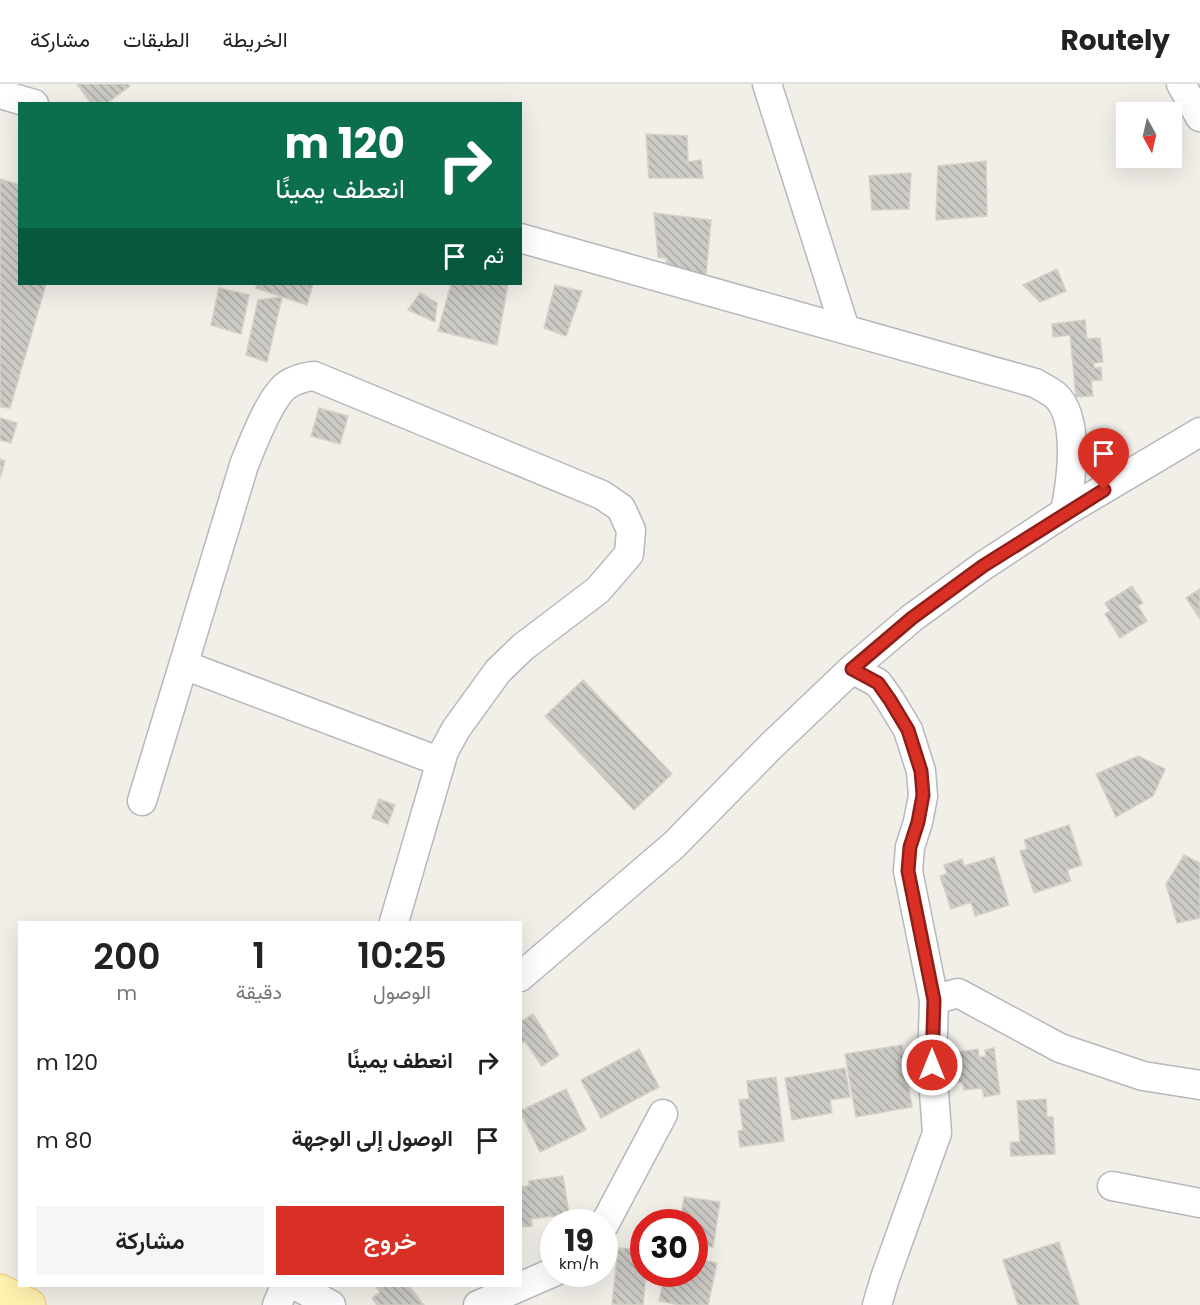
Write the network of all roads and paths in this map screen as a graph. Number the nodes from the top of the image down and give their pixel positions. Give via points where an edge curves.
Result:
1 (767, 84) edge
2 (1181, 84) edge
3 (0, 94) edge
4 (27, 102) edge
5 (1200, 117) edge
6 (522, 239) edge
7 (845, 329) junction
8 (1200, 432) edge
9 (1065, 512) junction
10 (184, 665) junction
11 (852, 669) junction
12 (441, 762) junction
13 (142, 801) dead end
14 (394, 921) edge
15 (522, 975) edge
16 (934, 1000) junction
17 (1200, 1085) edge
18 (663, 1114) dead end
19 (1112, 1186) dead end
20 (1200, 1203) edge
21 (613, 1209) edge
22 (540, 1278) edge
23 (522, 1286) edge
24 (285, 1287) edge
25 (299, 1287) edge
26 (519, 1287) edge
27 (0, 1291) edge
28 (29, 1305) edge
29 (277, 1305) edge
30 (331, 1305) edge
31 (478, 1305) edge
32 (877, 1305) edge

1 - 7 street
2 - 5 street
3 - 4 street
6 - 7 street
7 - 9 street via 1035,383 1056,396 1065,408 1070,430 1071,486
8 - 9 street
9 - 11 street via 974,572
10 - 12 street
10 - 12 street via 258,428 285,387 299,378 314,376 331,382 602,495 621,508 631,530 629,554 598,590 498,671 456,729
10 - 13 street
11 - 15 street via 674,845
11 - 16 street via 878,683 890,700 908,730 921,771 923,795 908,871
12 - 14 street
16 - 17 street via 958,993 1060,1048 1143,1076
16 - 32 street via 932,1041 938,1133
18 - 21 street
19 - 20 street
22 - 23 street
24 - 29 street
25 - 30 street
26 - 31 street
27 - 28 main road

